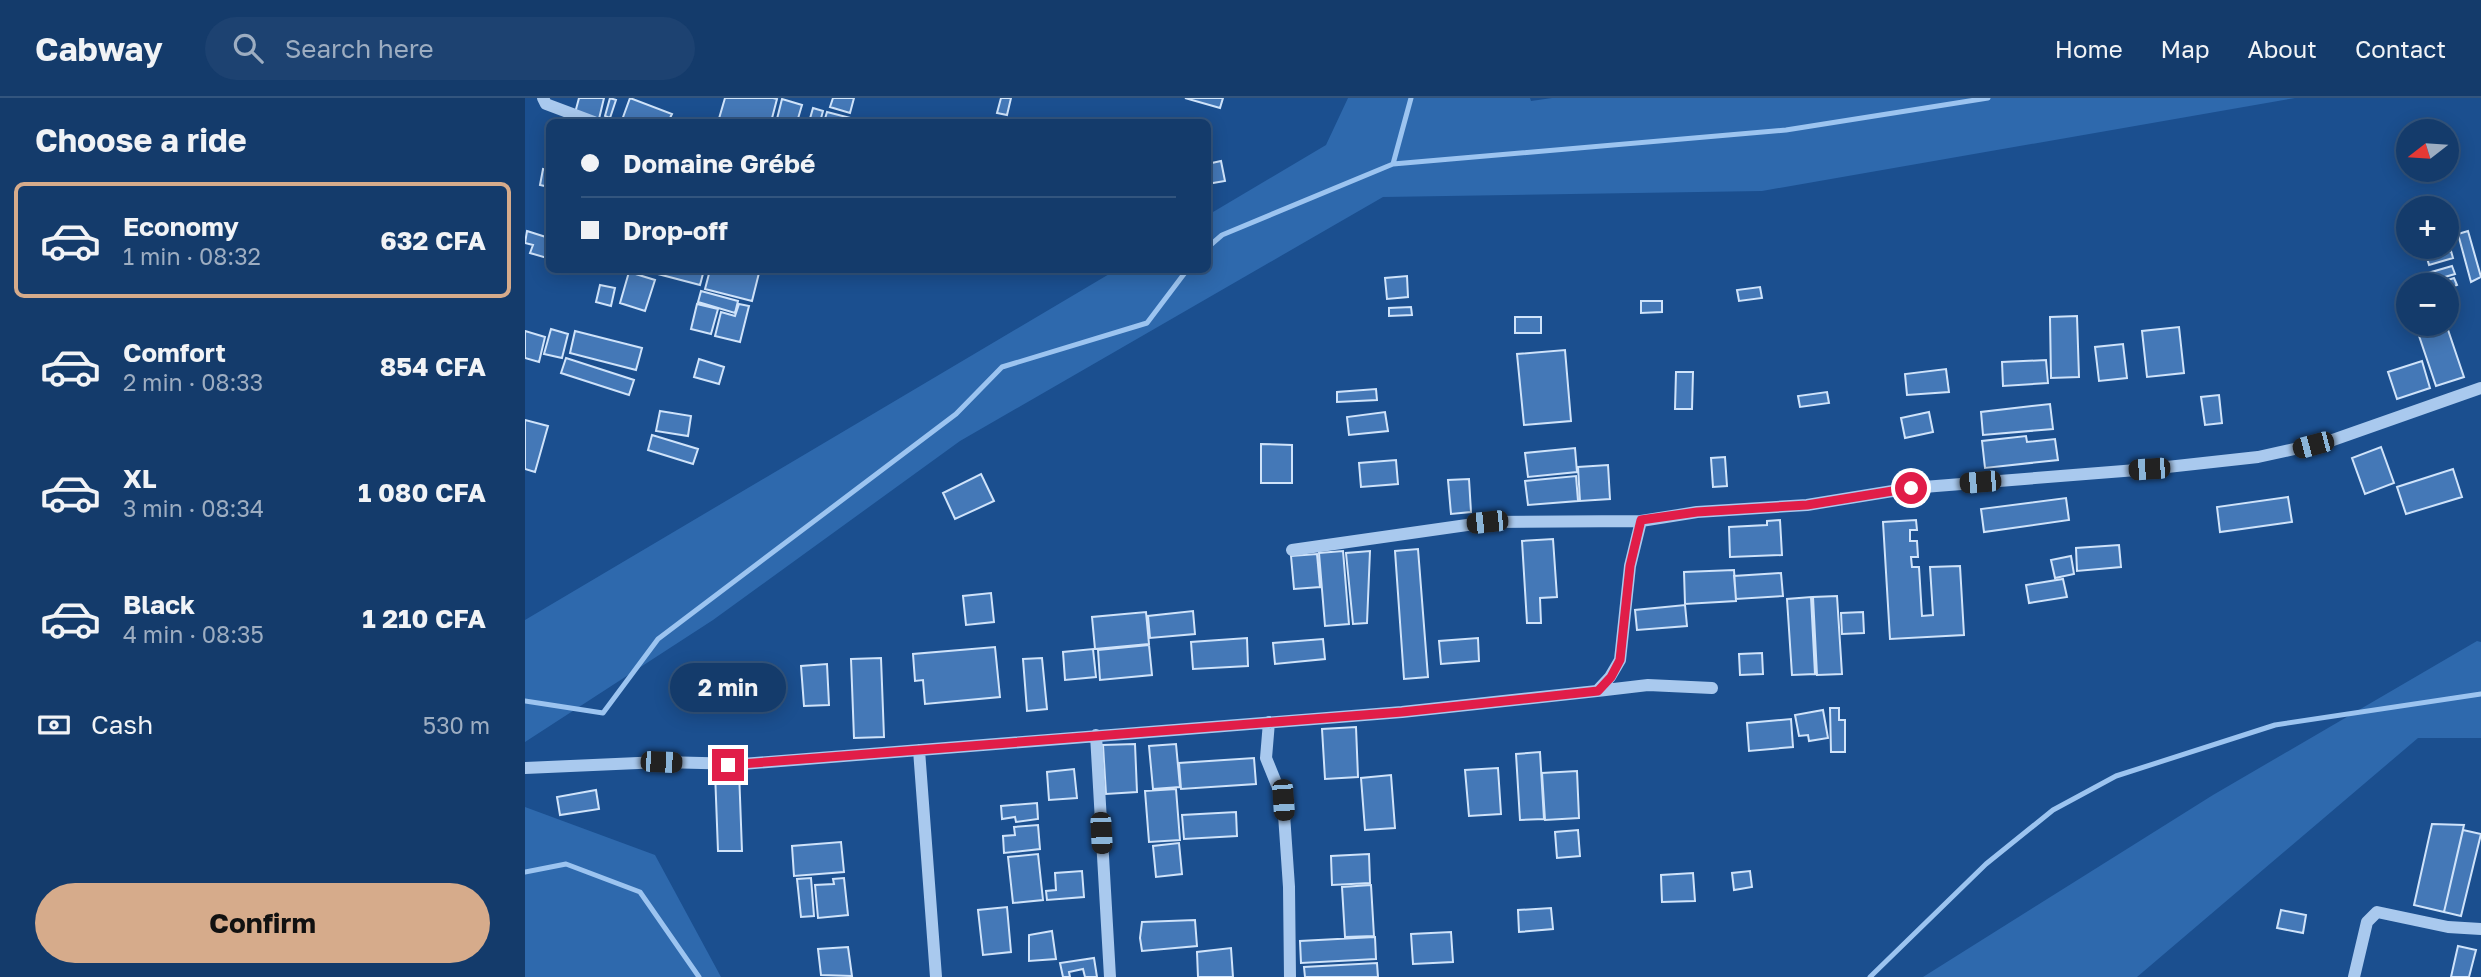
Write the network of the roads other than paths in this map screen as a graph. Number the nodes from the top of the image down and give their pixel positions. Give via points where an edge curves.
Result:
1 (543, 98) edge
2 (586, 119) edge
3 (2481, 387) edge
4 (1641, 520) junction
5 (1292, 550) dead end
6 (1712, 688) dead end
7 (1598, 691) junction
8 (1269, 722) junction
9 (1096, 735) junction
10 (919, 750) junction
11 (525, 768) edge
12 (2481, 929) edge
13 (936, 977) edge
14 (1110, 977) edge
15 (1290, 977) edge
16 (2354, 977) edge

1 - 2 street via 546,104
3 - 4 street via 2330,441 2258,457 1911,488 1807,505
4 - 5 street via 1487,522
4 - 7 street via 1630,566 1620,660
6 - 7 street via 1648,685
7 - 8 street
8 - 9 street
8 - 15 street via 1266,758 1283,800
9 - 10 street
9 - 14 street
10 - 11 street via 728,765 661,762
10 - 13 street
12 - 16 street via 2448,928 2377,912 2367,922

